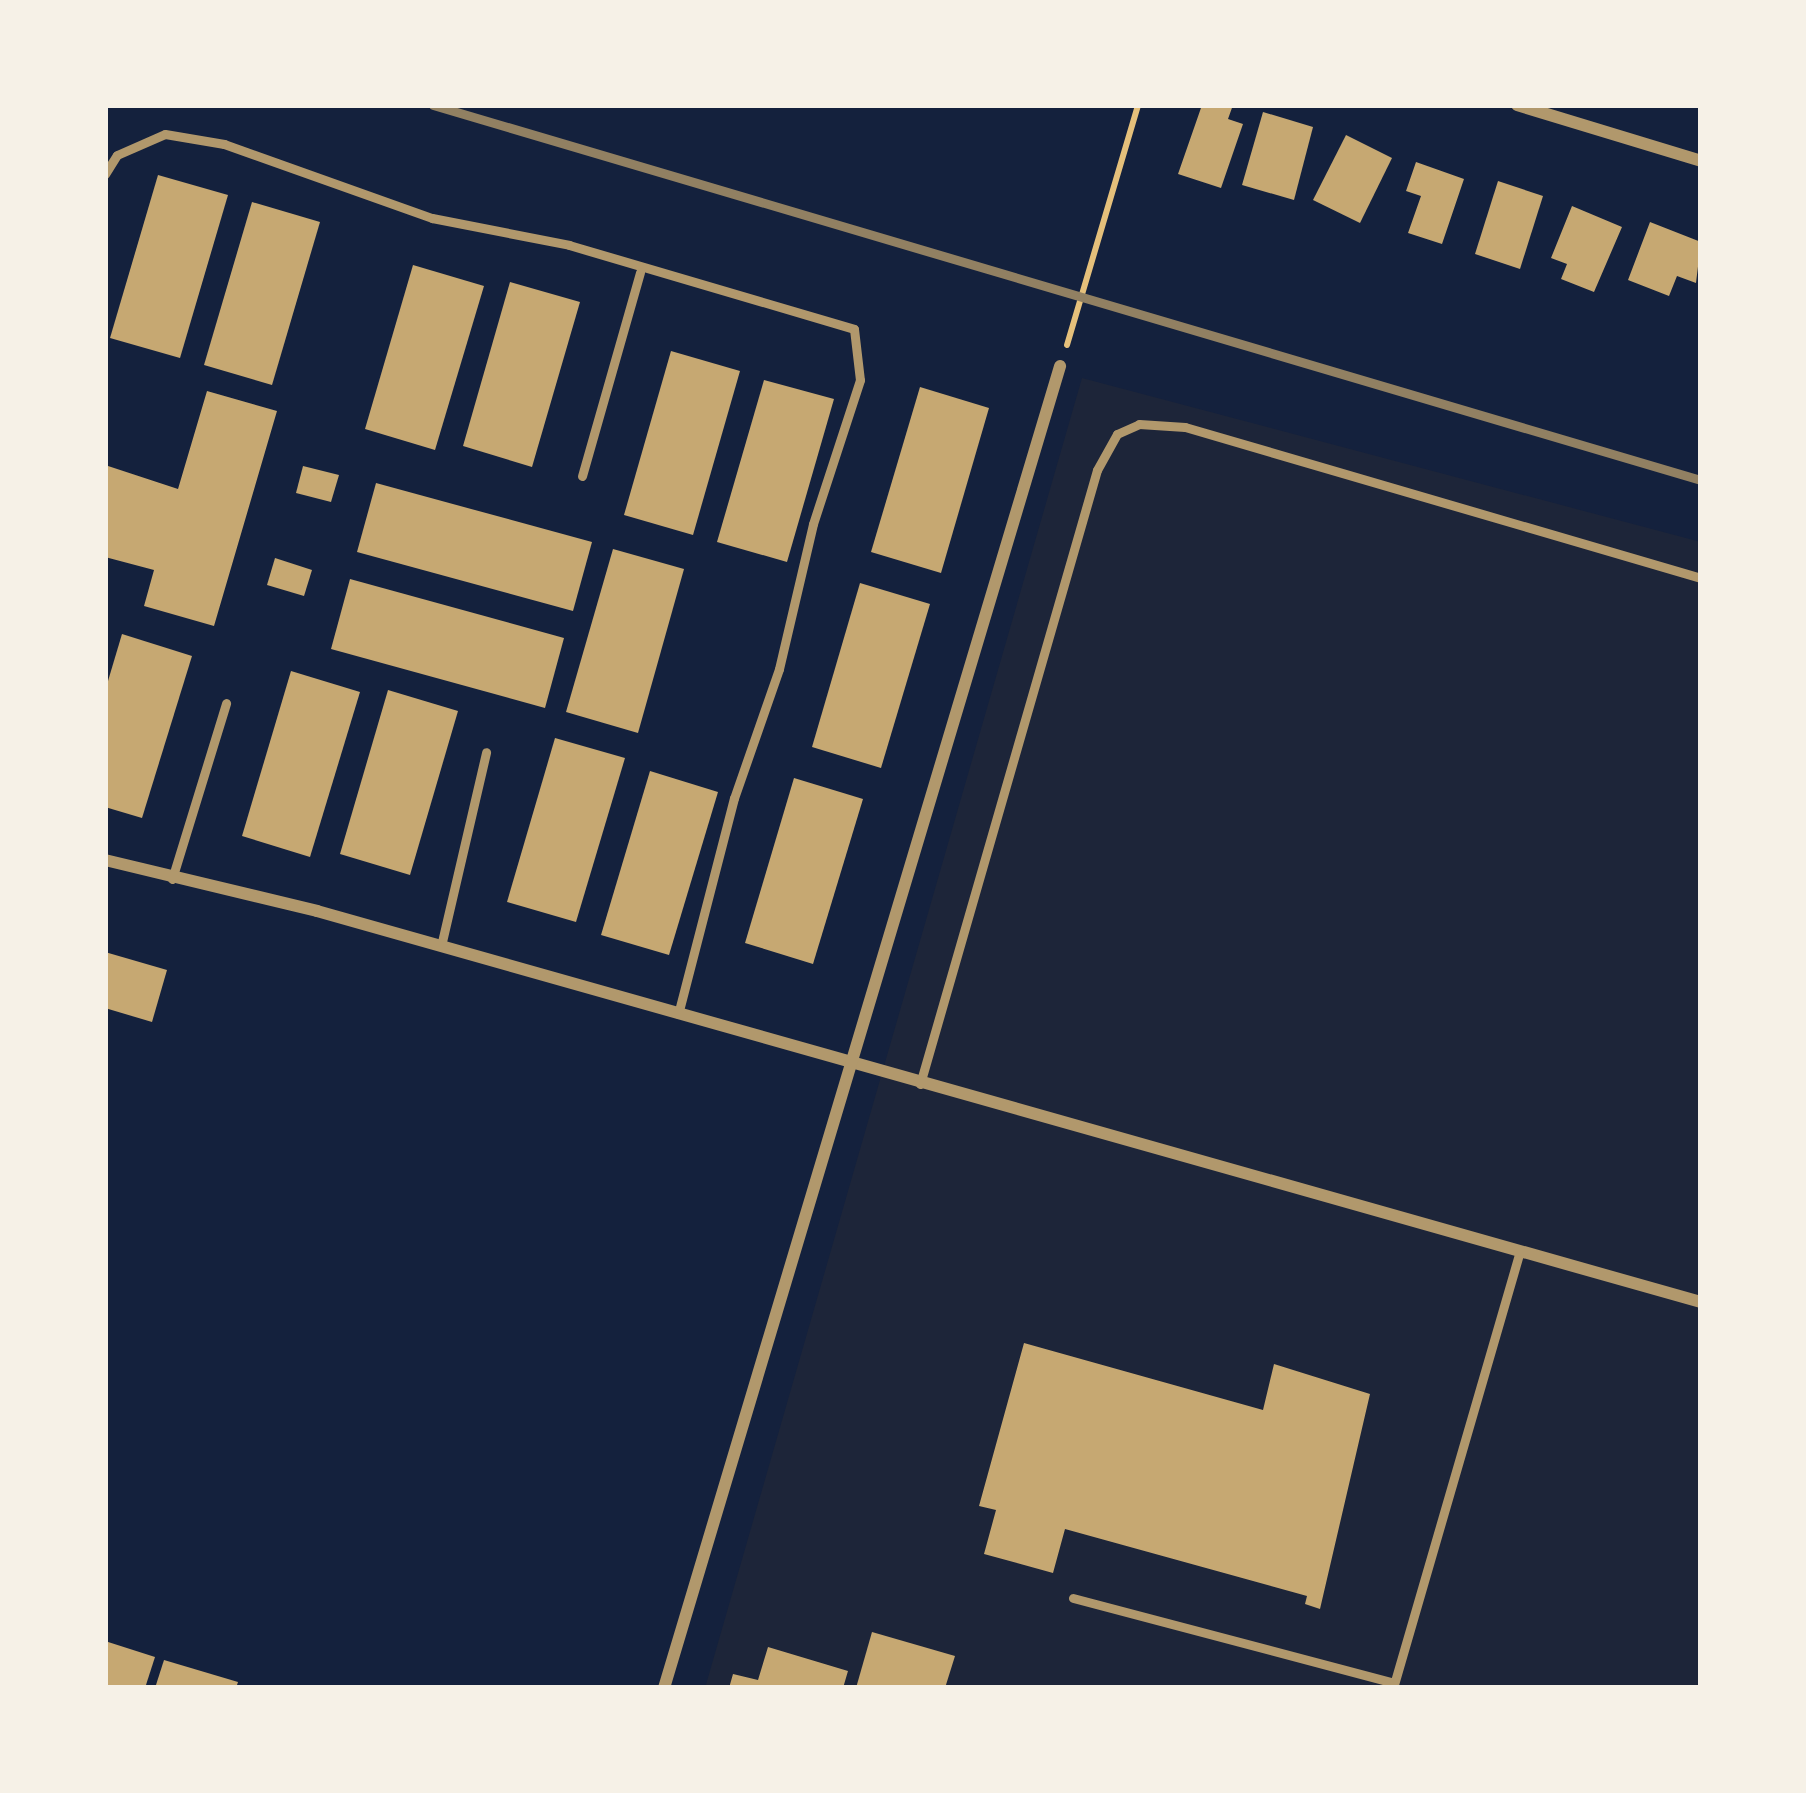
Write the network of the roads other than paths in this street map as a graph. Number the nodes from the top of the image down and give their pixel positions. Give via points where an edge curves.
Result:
1 (1517, 105) edge
2 (1701, 161) edge
3 (105, 174) edge
4 (640, 272) junction
5 (1060, 366) road end
6 (582, 476) dead end
7 (1701, 578) edge
8 (226, 703) dead end
9 (486, 752) dead end
10 (105, 860) edge
11 (172, 880) junction
12 (441, 946) junction
13 (678, 1014) junction
14 (852, 1066) junction
15 (920, 1084) junction
16 (1520, 1250) junction
17 (1701, 1302) edge
18 (1073, 1598) dead end
19 (1394, 1686) edge
20 (664, 1688) edge

1 - 2 street
3 - 4 lane via 117,155 164,134 224,144 432,218 569,245
4 - 6 lane
4 - 13 lane via 854,329 860,380
5 - 14 street
7 - 15 lane via 1185,427 1139,424 1118,434 1097,470
8 - 11 lane
9 - 12 lane
10 - 11 street
11 - 12 street
12 - 13 street
13 - 14 street
14 - 15 street
14 - 20 street
15 - 16 street
16 - 17 street
16 - 19 lane
18 - 19 lane

